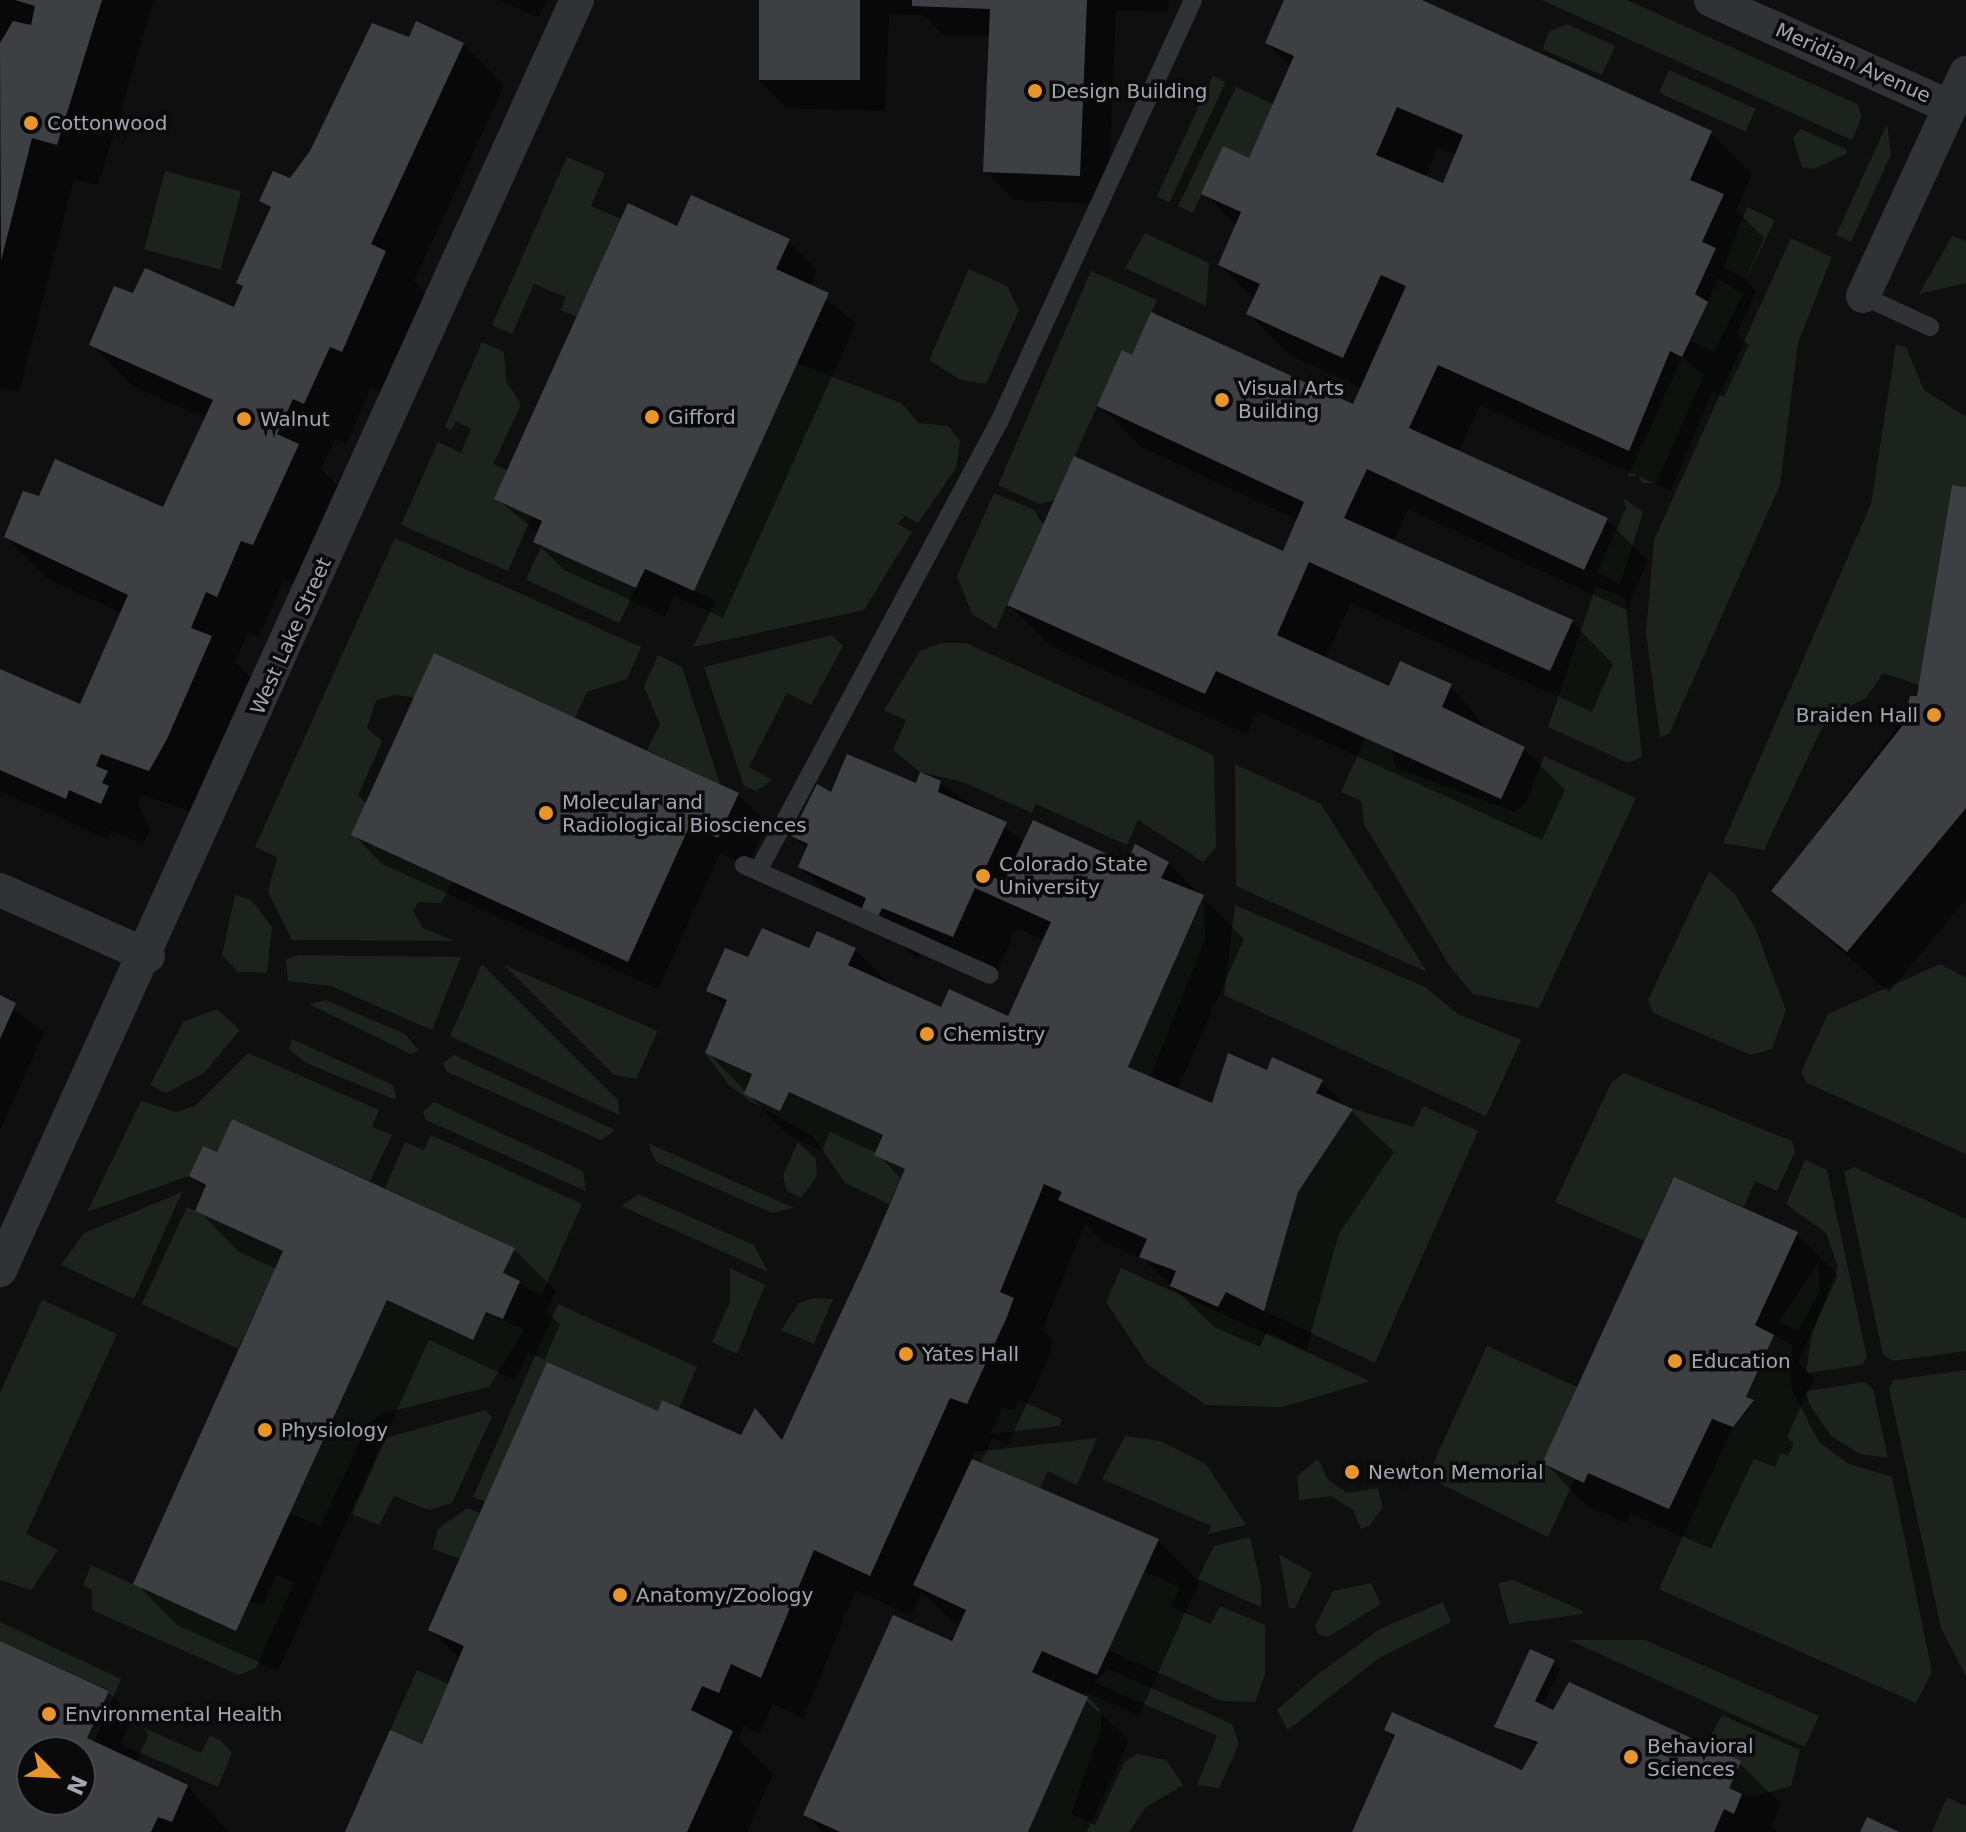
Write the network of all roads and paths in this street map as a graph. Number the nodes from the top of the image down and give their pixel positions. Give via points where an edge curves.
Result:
1 (577, 0) edge
2 (1193, 0) edge
3 (1711, 0) edge
4 (1966, 73) edge
5 (1950, 107) junction
6 (1863, 296) joint
7 (1930, 327) dead end
8 (0, 890) edge
9 (148, 956) junction
10 (990, 975) dead end
11 (0, 1270) edge

1 - 9 street, West Lake Street
2 - 10 lane via 999,422 751,868
3 - 5 street, Meridian Avenue
4 - 5 street
5 - 6 street
6 - 7 lane
8 - 9 street
9 - 11 street, West Lake Street

